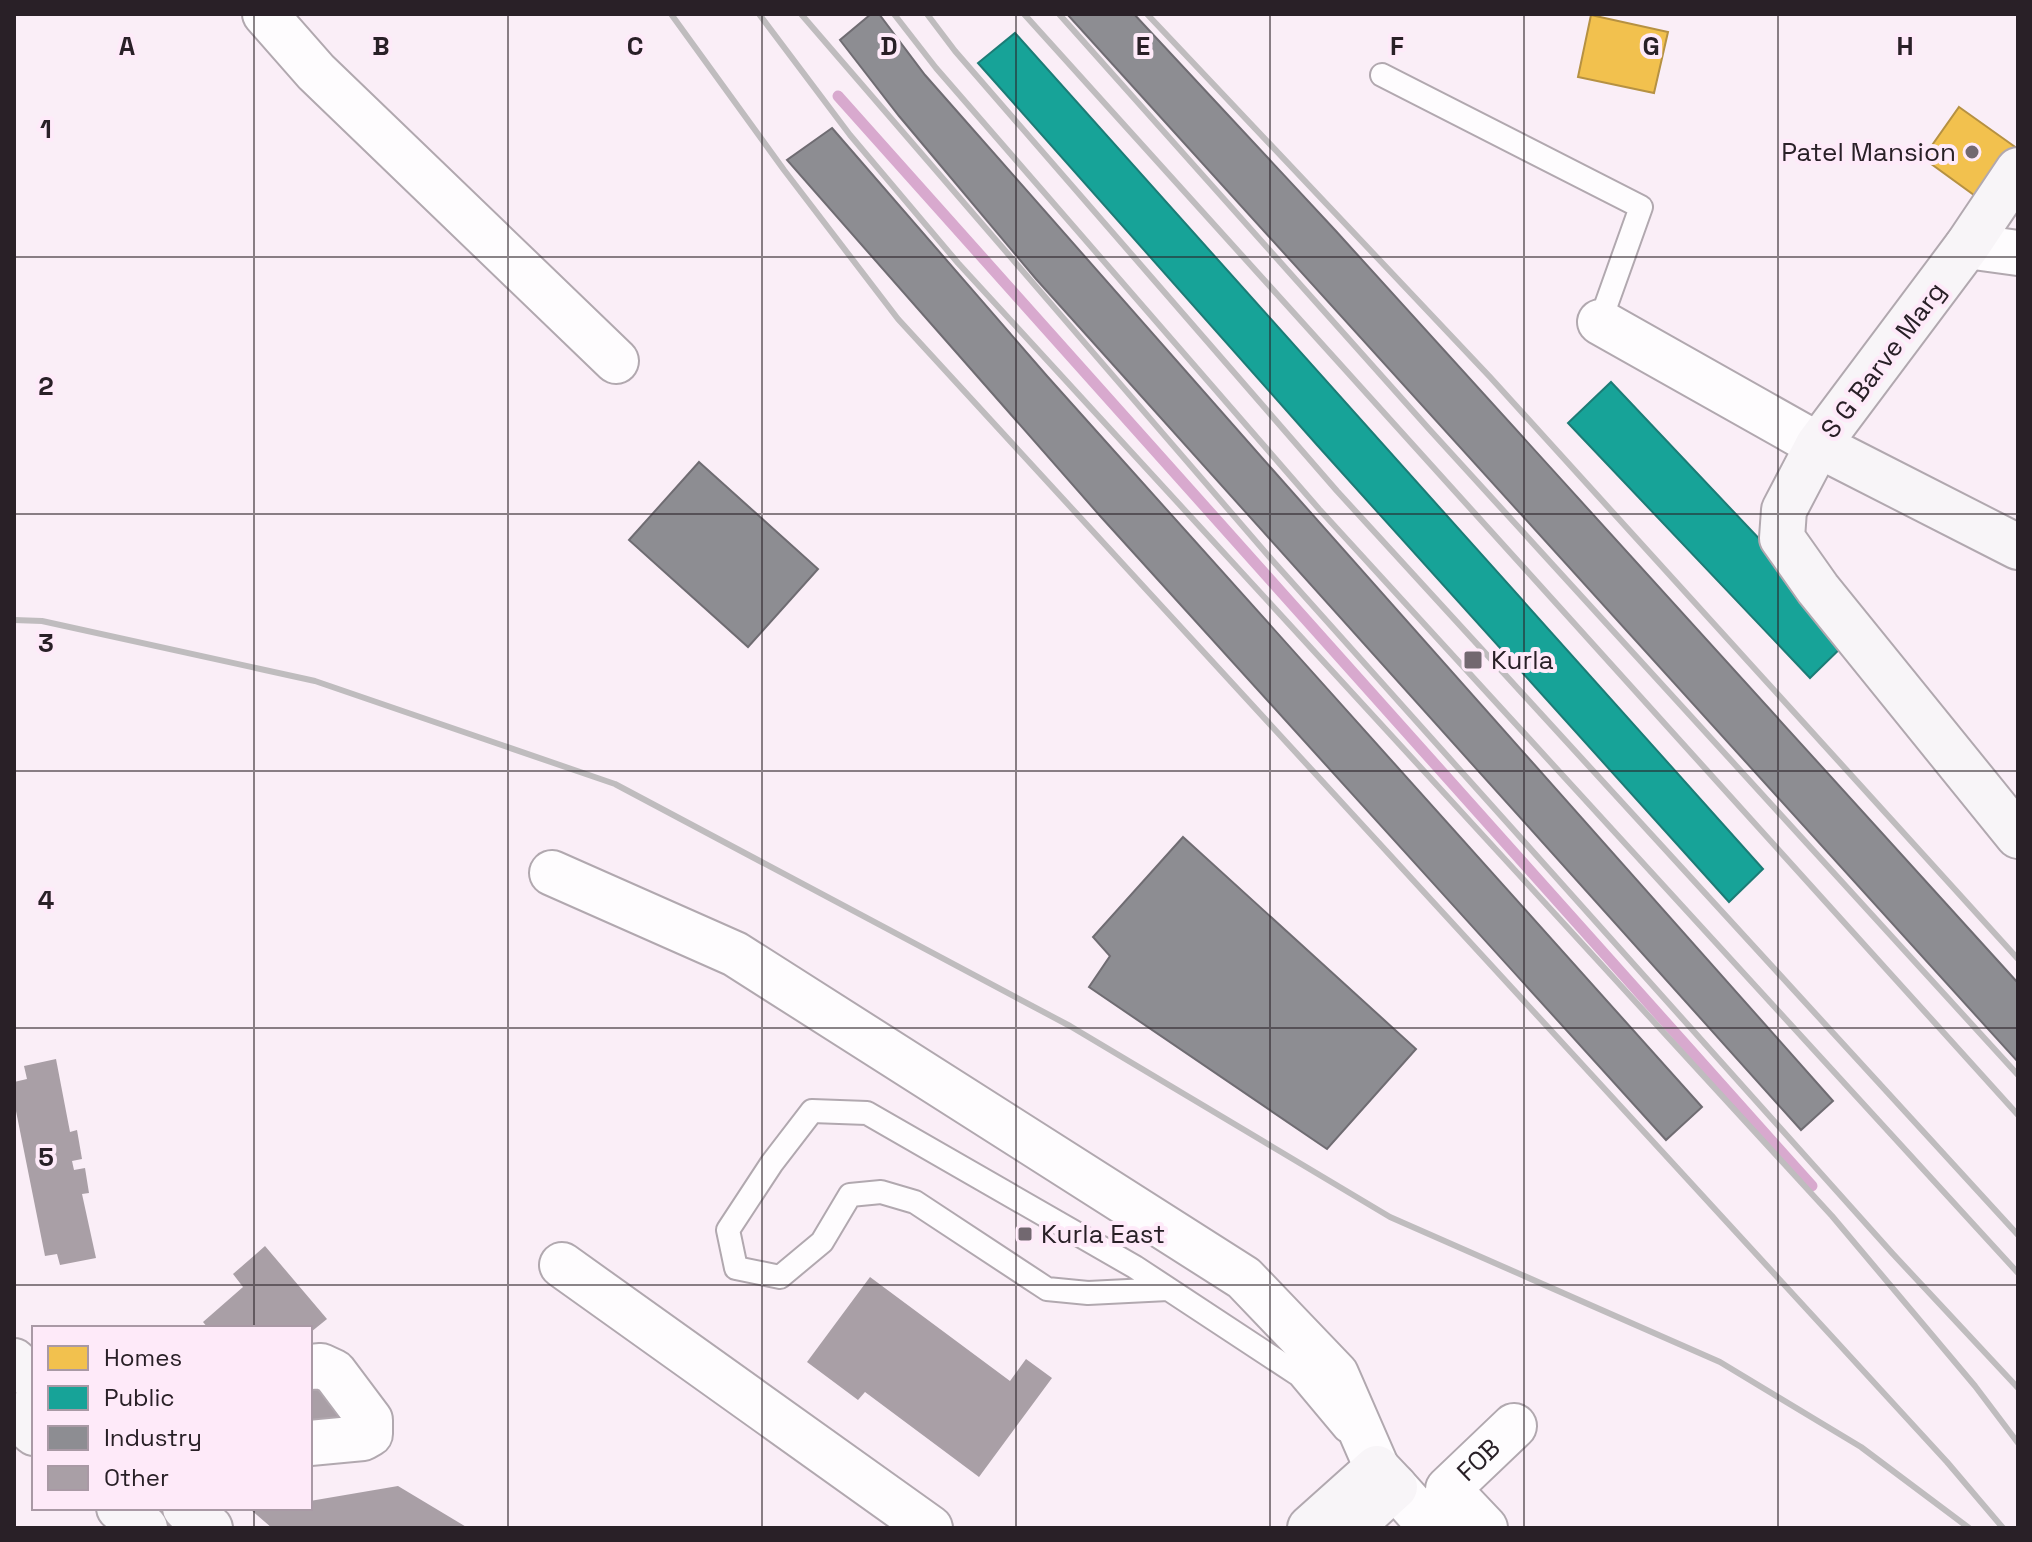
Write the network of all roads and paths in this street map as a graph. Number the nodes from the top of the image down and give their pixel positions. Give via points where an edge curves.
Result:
1 (265, 14) edge
2 (1382, 75) dead end
3 (2018, 170) edge
4 (1967, 246) junction
5 (2018, 253) edge
6 (1600, 322) joint
7 (616, 361) dead end
8 (1818, 445) junction
9 (2018, 547) edge
10 (2018, 836) edge
11 (552, 873) dead end
12 (562, 1265) dead end
13 (1168, 1289) junction
14 (14, 1361) edge
15 (312, 1367) edge
16 (32, 1377) edge
17 (32, 1388) edge
18 (14, 1402) edge
19 (14, 1415) edge
20 (1514, 1426) dead end
21 (32, 1431) edge
22 (312, 1443) edge
23 (1386, 1477) junction
24 (122, 1510) edge
25 (188, 1510) edge
26 (145, 1528) edge
27 (210, 1528) edge
28 (930, 1528) edge
29 (1310, 1528) edge
30 (1350, 1528) edge
31 (1432, 1528) edge
32 (1485, 1528) edge

1 - 7 street via 316,72
2 - 6 lane via 1641,207
3 - 4 street, S G Barve Marg
4 - 5 street
4 - 8 street, S G Barve Marg
6 - 8 street
8 - 9 street, S G Barve Marg
8 - 10 street via 1784,510 1782,538
11 - 23 street via 735,954 1244,1278 1336,1374
12 - 28 street
13 - 13 lane via 867,1113 812,1111 728,1230 736,1268 780,1277 822,1242 850,1195 881,1192 915,1202 1047,1289
13 - 23 lane via 1299,1375
14 - 16 street
15 - 22 street via 334,1372 371,1427 363,1438
17 - 18 street
19 - 21 street
20 - 32 street, FOB via 1448,1489
23 - 29 street
23 - 30 street
23 - 31 street
24 - 26 street
25 - 27 street

